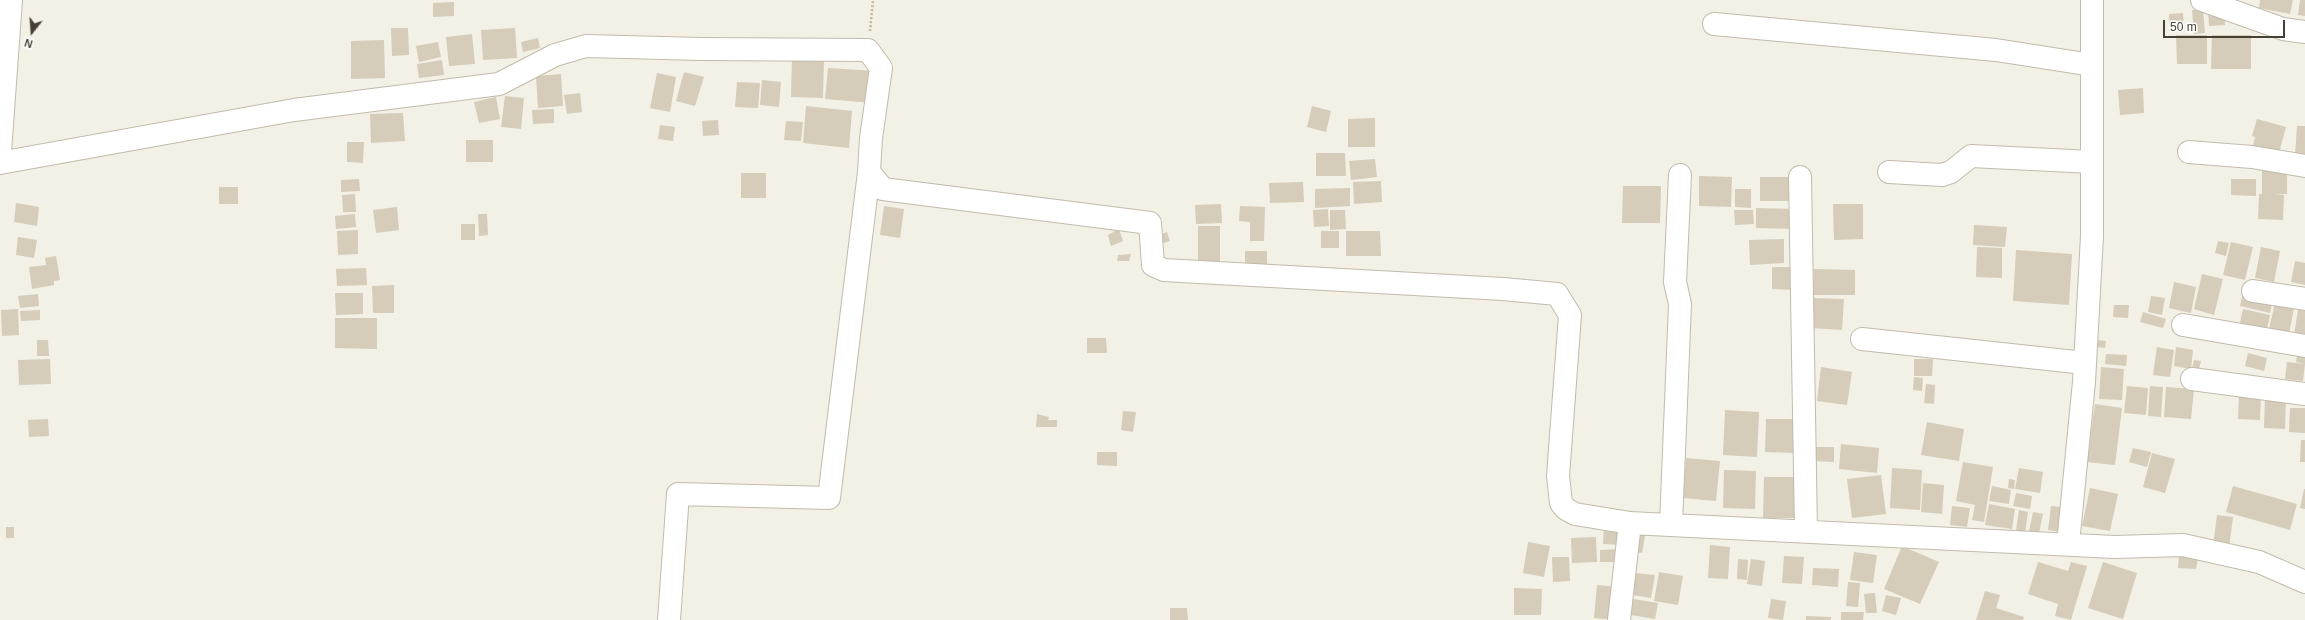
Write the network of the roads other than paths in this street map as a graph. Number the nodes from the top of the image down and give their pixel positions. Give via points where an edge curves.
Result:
1 (11, 0) edge
2 (2092, 0) edge
3 (2202, 0) edge
4 (1714, 24) dead end
5 (2305, 32) edge
6 (2092, 65) junction
7 (0, 152) edge
8 (2189, 152) dead end
9 (2092, 162) junction
10 (0, 163) edge
11 (2305, 166) edge
12 (869, 172) junction
13 (1889, 172) dead end
14 (1680, 175) dead end
15 (1800, 177) dead end
16 (2253, 291) dead end
17 (2305, 299) edge
18 (2183, 326) dead end
19 (1862, 339) dead end
20 (2305, 346) edge
21 (2085, 363) junction
22 (2192, 379) dead end
23 (2305, 394) edge
24 (1630, 523) junction
25 (1671, 524) junction
26 (1806, 531) junction
27 (2068, 544) junction
28 (2305, 582) edge
29 (669, 620) edge
30 (1619, 620) edge

1 - 7 street
2 - 6 street
3 - 5 street via 2283,29
4 - 6 street via 1988,49
6 - 9 street
8 - 11 street via 2252,157
9 - 13 street via 1971,156 1952,172 1942,175
9 - 21 street via 2092,236
10 - 12 street via 294,110 499,84 555,55 586,46 868,50 880,68
12 - 24 street via 884,189 1150,223 1153,265 1164,270 1557,294 1570,315 1558,476 1561,503 1575,514
12 - 29 street via 829,498 678,494
14 - 25 street via 1675,282 1680,304
15 - 26 street
16 - 17 street
18 - 20 street
19 - 21 street
21 - 27 street
22 - 23 street
24 - 25 street
24 - 30 street
25 - 26 street
26 - 27 street
27 - 28 street via 2114,547 2183,545 2258,562

